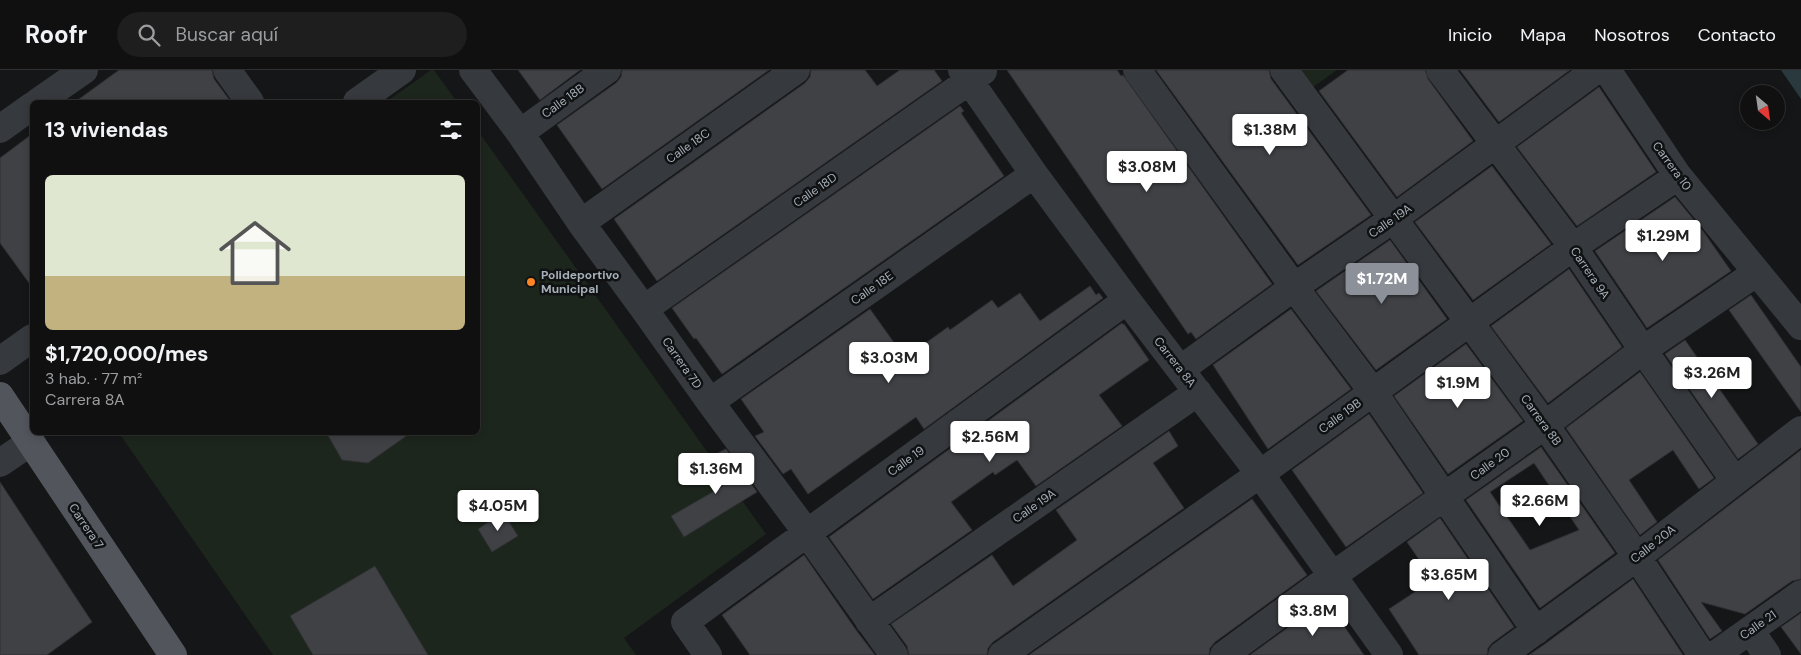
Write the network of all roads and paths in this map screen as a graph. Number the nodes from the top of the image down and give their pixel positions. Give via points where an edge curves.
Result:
1 (84, 70) edge
2 (227, 70) edge
3 (402, 70) edge
4 (473, 70) edge
5 (607, 70) edge
6 (796, 70) edge
7 (1137, 70) edge
8 (1284, 70) edge
9 (1440, 70) edge
10 (1596, 70) edge
11 (1607, 70) edge
12 (972, 74) edge
13 (41, 100) edge
14 (249, 100) edge
15 (360, 100) edge
16 (30, 107) edge
17 (0, 129) edge
18 (520, 133) junction
19 (1495, 145) junction
20 (1034, 174) junction
21 (1678, 176) junction
22 (1393, 219) junction
23 (581, 223) junction
24 (1573, 247) junction
25 (1756, 273) junction
26 (1294, 287) junction
27 (1127, 300) junction
28 (644, 309) junction
29 (1470, 324) junction
30 (1801, 326) edge
31 (30, 339) edge
32 (1643, 350) junction
33 (0, 361) edge
34 (1181, 369) junction
35 (1198, 392) junction
36 (1373, 392) junction
37 (0, 396) edge
38 (710, 402) junction
39 (1545, 424) junction
40 (1801, 430) edge
41 (31, 442) junction
42 (0, 463) edge
43 (1260, 474) junction
44 (1735, 481) junction
45 (1445, 496) junction
46 (807, 533) junction
47 (1637, 557) junction
48 (1332, 576) junction
49 (1801, 594) edge
50 (869, 620) junction
51 (1750, 630) junction
52 (1536, 631) junction
53 (173, 655) edge
54 (708, 655) edge
55 (894, 655) edge
56 (1002, 655) edge
57 (1224, 655) edge
58 (1389, 655) edge
59 (1502, 655) edge
60 (1702, 655) edge
61 (1715, 655) edge
62 (1767, 655) edge

1 - 13 street
2 - 14 street
3 - 15 street
4 - 18 street, Carrera 7D
5 - 18 street, Calle 18B
6 - 23 street, Calle 18C
7 - 26 street
8 - 22 street, Carrera 8B
9 - 19 street, Carrera 9A
10 - 19 street, Calle 19A
11 - 21 street, Carrera 10
12 - 20 street, Carrera 8A
12 - 28 street, Calle 18D
16 - 17 street
18 - 23 street, Carrera 7D
19 - 22 street, Calle 19A
19 - 24 street, Carrera 9A
20 - 27 street, Carrera 8A
20 - 38 street, Calle 18E
21 - 24 street, Calle 19B
21 - 25 street, Carrera 10
22 - 26 street, Calle 19A
22 - 29 street, Carrera 8B
23 - 28 street, Carrera 7D
24 - 29 street, Calle 19B
24 - 32 street, Carrera 9A
25 - 30 street, Carrera 10
25 - 32 street, Calle 20
26 - 34 street, Calle 19A
26 - 36 street
27 - 34 street, Carrera 8A
27 - 46 street, Calle 19
28 - 38 street, Carrera 7D
29 - 36 street, Calle 19B
29 - 39 street, Carrera 8B
31 - 33 street
32 - 39 street, Calle 20
32 - 44 street, Carrera 9A
34 - 35 street, Carrera 8A
35 - 43 street, Carrera 8A
35 - 50 street, Calle 19A
36 - 43 street, Calle 19B
36 - 45 street
37 - 41 main road, Carrera 7
38 - 46 street, Carrera 7D
39 - 45 street, Calle 20
39 - 47 street, Carrera 8B
40 - 44 street, Calle 20A
41 - 42 street
41 - 53 main road, Carrera 7
43 - 48 street, Carrera 8A
43 - 56 street, Calle 19B
44 - 47 street, Calle 20A
45 - 48 street, Calle 20
45 - 52 street
46 - 50 street, Carrera 7D
46 - 54 street, Calle 19 via 685,622
47 - 52 street, Calle 20A
47 - 60 street, Carrera 8B
48 - 57 street, Calle 20
48 - 58 street, Carrera 8A
49 - 51 street, Calle 21
50 - 55 street, Carrera 7D
51 - 61 street, Calle 21
51 - 62 street
52 - 59 street, Calle 20A

